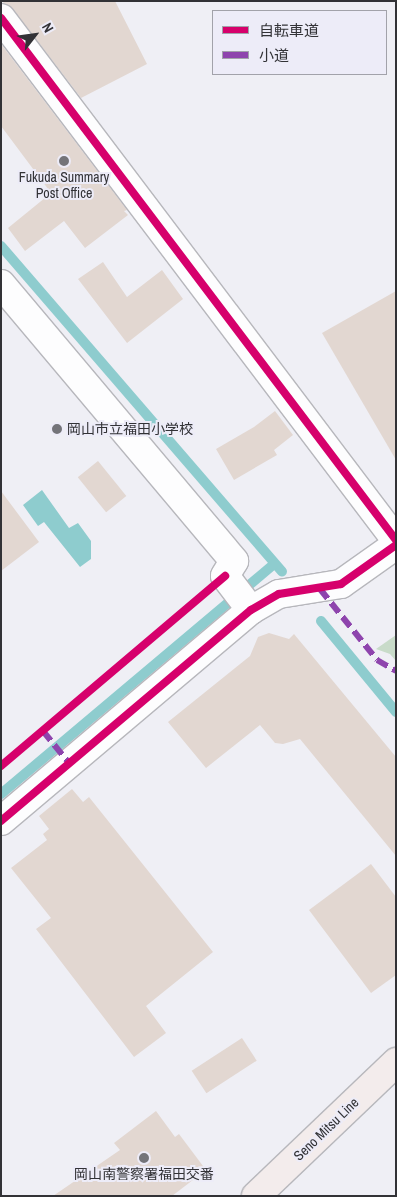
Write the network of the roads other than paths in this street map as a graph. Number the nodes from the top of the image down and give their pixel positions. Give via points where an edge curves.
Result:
1 (1, 18) edge
2 (1, 284) edge
3 (396, 540) edge
4 (396, 545) edge
5 (242, 598) junction
6 (1, 821) edge
7 (396, 1062) edge
8 (256, 1196) edge

1 - 3 street
2 - 5 street via 234,561 226,576
4 - 5 street via 342,584
5 - 6 street
7 - 8 main road, Seno Mitsu Line

